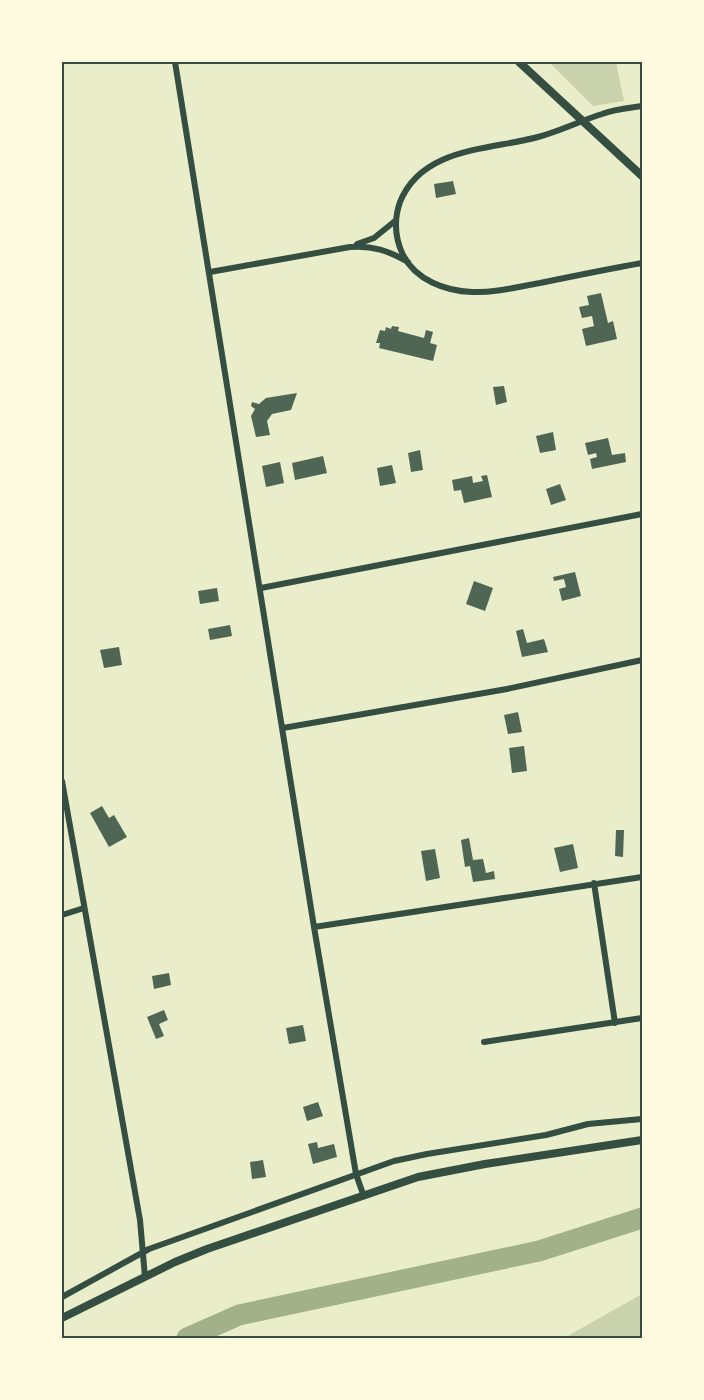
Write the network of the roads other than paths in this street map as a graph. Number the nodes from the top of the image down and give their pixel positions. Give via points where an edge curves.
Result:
1 (175, 62) edge
2 (519, 62) edge
3 (642, 106) edge
4 (582, 121) junction
5 (642, 176) edge
6 (395, 221) junction
7 (350, 247) junction
8 (409, 263) junction
9 (642, 263) edge
10 (210, 272) junction
11 (642, 514) edge
12 (261, 588) junction
13 (642, 660) edge
14 (283, 728) junction
15 (62, 781) edge
16 (642, 877) edge
17 (594, 883) junction
18 (84, 908) junction
19 (62, 915) edge
20 (314, 927) junction
21 (642, 1018) edge
22 (615, 1023) junction
23 (483, 1042) dead end
24 (642, 1119) edge
25 (642, 1140) edge
26 (356, 1174) junction
27 (363, 1194) junction
28 (144, 1251) junction
29 (145, 1277) junction
30 (62, 1297) edge
31 (62, 1318) edge

1 - 10 street
2 - 4 street
3 - 4 street
4 - 5 street
4 - 6 street via 523,141 464,152 432,165 410,183
6 - 7 street via 374,238
6 - 8 street via 398,240
7 - 8 street via 377,248
7 - 10 street
8 - 9 street via 438,286 470,292
10 - 12 street
11 - 12 street
12 - 14 street
13 - 14 street
14 - 20 street
15 - 18 street
16 - 17 street
17 - 20 street
17 - 22 street
18 - 19 street
18 - 28 street
20 - 26 street
21 - 22 street
22 - 23 street
24 - 26 street via 588,1124 546,1136 410,1157
25 - 27 street via 444,1170
26 - 27 street
26 - 28 street
27 - 29 street via 207,1249
28 - 29 street
28 - 30 street
29 - 31 street

